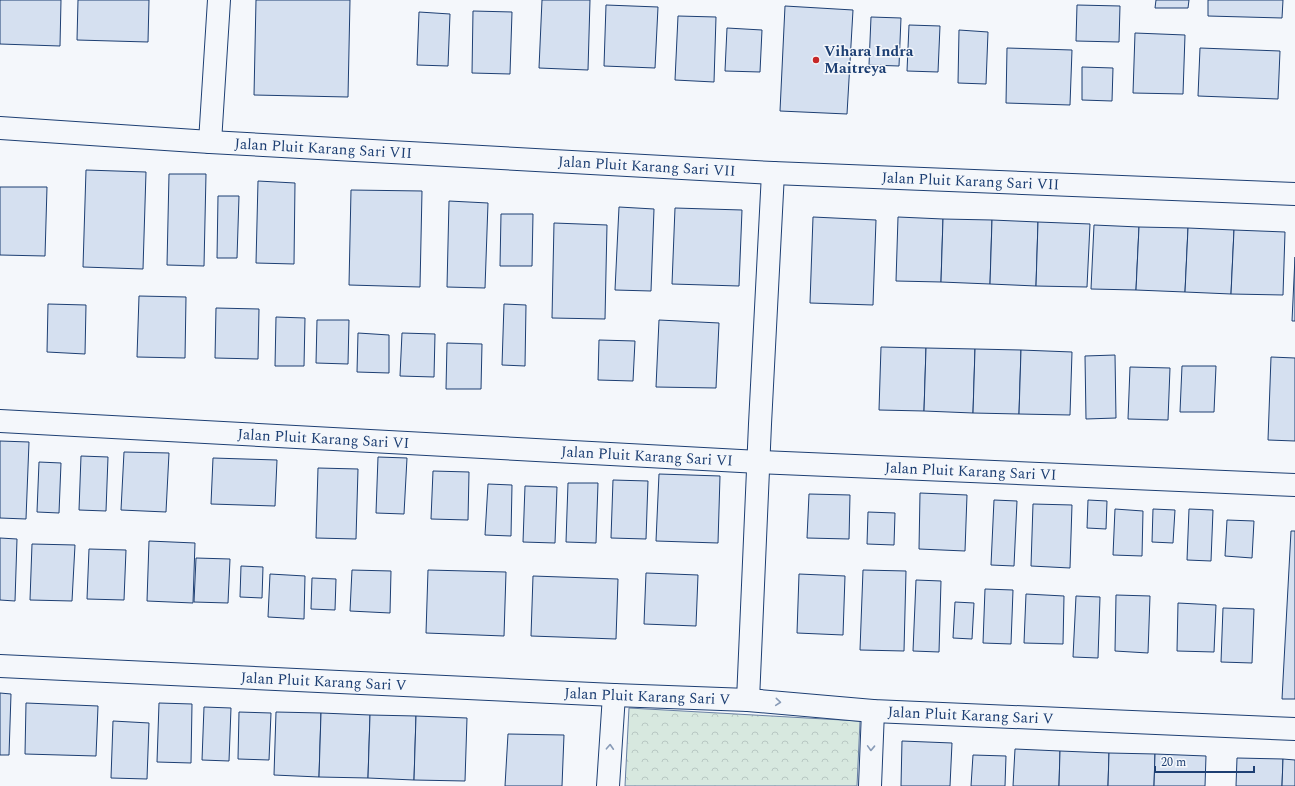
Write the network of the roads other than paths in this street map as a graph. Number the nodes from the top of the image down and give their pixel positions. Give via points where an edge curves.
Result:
1 (218, 0) edge
2 (0, 128) edge
3 (210, 142) junction
4 (773, 173) junction
5 (1295, 194) edge
6 (0, 421) edge
7 (759, 462) junction
8 (1295, 485) edge
9 (0, 666) edge
10 (614, 695) junction
11 (748, 700) junction
12 (873, 711) junction
13 (1295, 729) edge
14 (608, 786) edge
15 (870, 786) edge

1 - 3 street
2 - 3 street, Jalan Pluit Karang Sari VII
3 - 4 street, Jalan Pluit Karang Sari VII
4 - 5 street, Jalan Pluit Karang Sari VII
4 - 7 street
6 - 7 street, Jalan Pluit Karang Sari VI
7 - 8 street, Jalan Pluit Karang Sari VI
7 - 11 street
9 - 10 street, Jalan Pluit Karang Sari V
10 - 11 street, Jalan Pluit Karang Sari V
14 -> 10 street
11 -> 12 street, Jalan Pluit Karang Sari V
12 - 13 street, Jalan Pluit Karang Sari V
12 -> 15 street

